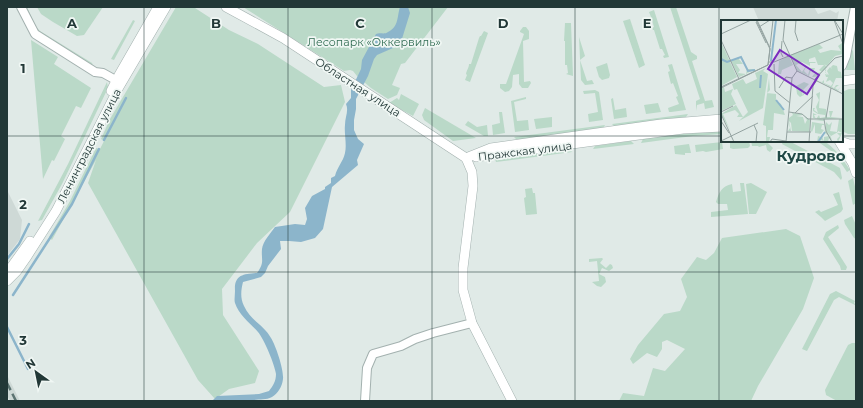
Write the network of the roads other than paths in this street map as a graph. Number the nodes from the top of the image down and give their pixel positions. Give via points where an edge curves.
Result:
1 (21, 7) edge
2 (158, 7) edge
3 (166, 7) edge
4 (226, 7) edge
5 (855, 7) edge
6 (843, 64) edge
7 (856, 79) edge
8 (843, 81) edge
9 (119, 82) junction
10 (721, 118) edge
11 (721, 127) edge
12 (840, 142) edge
13 (842, 142) edge
14 (856, 144) edge
15 (486, 156) junction
16 (466, 158) junction
17 (472, 172) junction
18 (856, 173) edge
19 (7, 273) edge
20 (7, 281) edge
21 (472, 323) junction
22 (365, 401) edge
23 (512, 401) edge

1 - 9 street via 34,34 95,72 103,73
2 - 9 street, Ленинградская улица
3 - 9 street, Ленинградская улица
4 - 16 street, Областная улица via 282,38
5 - 6 street
7 - 8 street
9 - 19 street, Ленинградская улица via 48,214
9 - 20 street, Ленинградская улица via 56,211 17,271
10 - 16 street, Пражская улица via 491,148
11 - 15 street, Пражская улица via 683,129
12 - 18 street
13 - 14 street
15 - 16 street, Пражская улица
15 - 17 street
16 - 17 street
17 - 21 street via 473,186 462,268 463,290
21 - 22 street via 433,333 373,354 367,368
21 - 23 street

